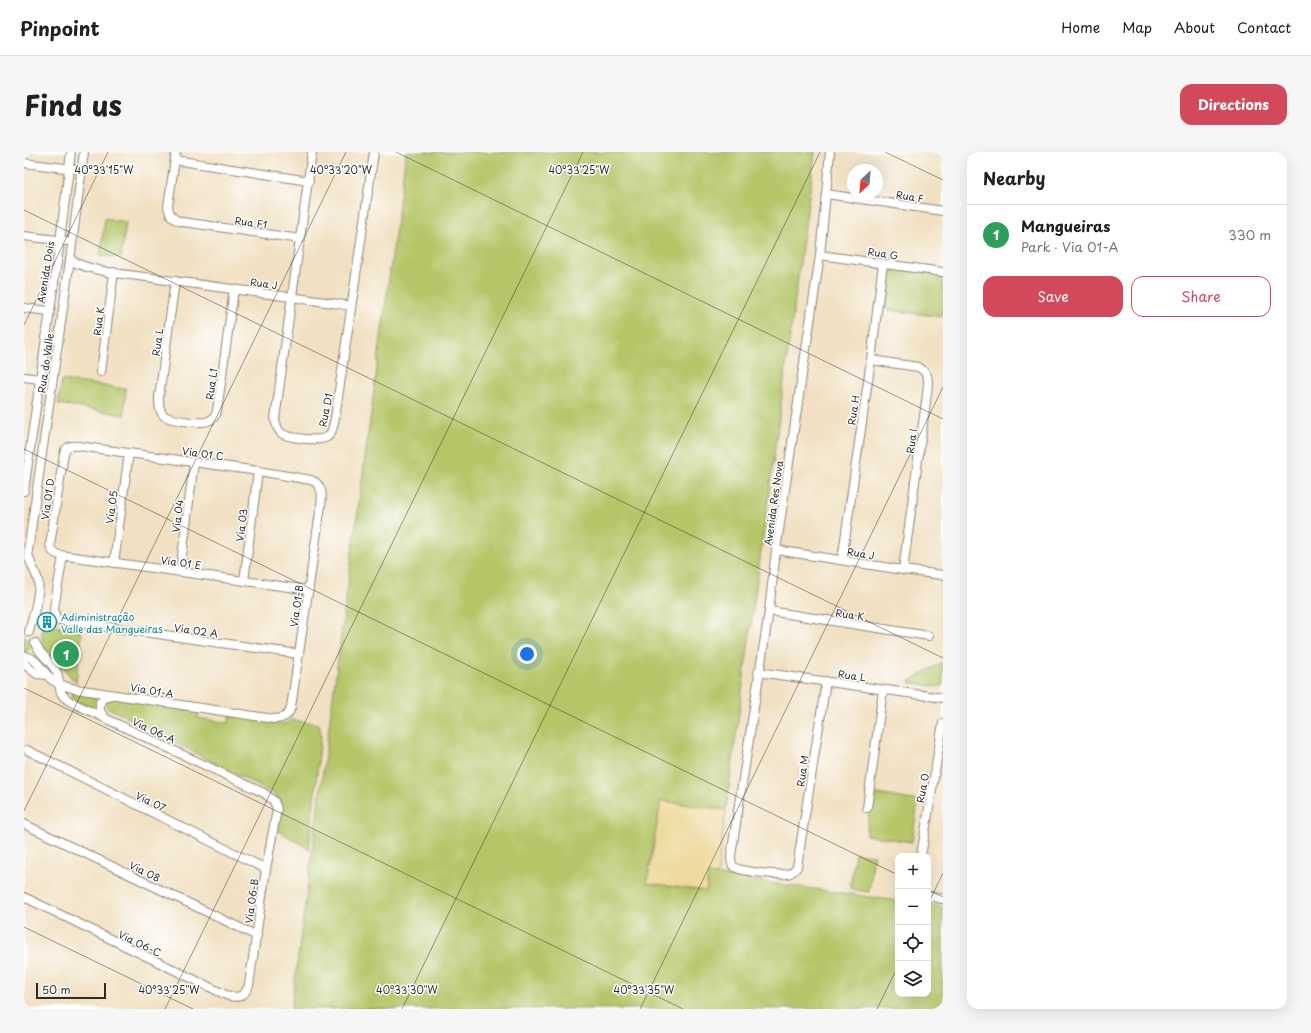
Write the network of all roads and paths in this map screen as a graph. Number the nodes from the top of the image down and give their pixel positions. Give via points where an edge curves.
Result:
1 (71, 152) edge
2 (84, 152) edge
3 (312, 152) edge
4 (374, 152) edge
5 (830, 152) edge
6 (176, 156) edge
7 (24, 163) edge
8 (69, 169) junction
9 (81, 170) junction
10 (309, 181) junction
11 (826, 194) junction
12 (943, 211) edge
13 (24, 236) edge
14 (301, 239) junction
15 (60, 241) junction
16 (72, 242) junction
17 (820, 255) junction
18 (70, 260) junction
19 (883, 263) junction
20 (114, 272) junction
21 (943, 272) edge
22 (175, 281) junction
23 (234, 290) junction
24 (292, 297) junction
25 (352, 306) junction
26 (24, 308) edge
27 (49, 311) junction
28 (871, 360) junction
29 (101, 372) dead end
30 (24, 377) edge
31 (39, 379) junction
32 (160, 406) joint
33 (66, 448) joint
34 (27, 450) edge
35 (129, 453) junction
36 (194, 462) junction
37 (258, 471) junction
38 (24, 491) edge
39 (321, 502) joint
40 (776, 550) junction
41 (52, 552) joint
42 (63, 556) junction
43 (842, 560) junction
44 (114, 563) junction
45 (903, 570) junction
46 (180, 572) junction
47 (943, 575) edge
48 (244, 582) junction
49 (308, 590) junction
50 (769, 611) junction
51 (26, 632) edge
52 (928, 636) dead end
53 (35, 643) junction
54 (299, 654) junction
55 (24, 659) edge
56 (758, 672) junction
57 (826, 681) junction
58 (58, 683) junction
59 (883, 690) junction
60 (113, 694) junction
61 (943, 698) edge
62 (290, 712) joint
63 (106, 718) junction
64 (943, 723) edge
65 (27, 750) dead end
66 (867, 808) dead end
67 (276, 815) joint
68 (24, 824) edge
69 (921, 853) edge
70 (799, 863) joint
71 (266, 869) junction
72 (24, 897) edge
73 (931, 897) edge
74 (943, 899) edge
75 (257, 936) junction
76 (248, 990) joint

1 - 8 street, Avenida Dois
2 - 9 street, Rua do Valle
3 - 10 street, Rua D1
4 - 25 street, Rua D1
5 - 11 street, Avenida Res Nova
6 - 10 street
6 - 14 street, Rua F1 via 168,206 169,213 178,220
7 - 8 street
8 - 9 street
8 - 15 street, Avenida Dois
9 - 16 street, Rua do Valle
10 - 14 street, Rua D1
11 - 12 street, Rua F
11 - 17 street, Avenida Res Nova
13 - 15 street
14 - 24 street, Rua D1
15 - 16 street
15 - 27 street, Avenida Dois
16 - 18 street, Rua do Valle
17 - 19 street, Rua G
17 - 40 street, Avenida Res Nova
18 - 20 street, Rua J via 82,266
18 - 51 street, Rua do Valle via 28,551 38,584
19 - 21 street, Rua G
19 - 28 street, Rua H
20 - 22 street, Rua J
20 - 29 street, Rua K
22 - 23 street, Rua J
22 - 32 street, Rua L
23 - 24 street, Rua J
23 - 32 street, Rua L1 via 217,411 213,418 200,422 168,418 162,415
24 - 25 street, Rua J
24 - 25 street, Rua D1 via 275,419 281,433 289,436 316,439 324,438 331,433
26 - 27 street
27 - 31 street, Avenida Dois
28 - 43 street, Rua H
28 - 45 street, Rua I via 918,367 928,377
30 - 31 street
31 - 34 street, Avenida Dois
33 - 35 street, Via 01 C via 78,446
33 - 41 street, Via 01 D via 50,545
34 - 38 street, Avenida Dois
35 - 36 street, Via 01 C
35 - 44 street, Via 05
36 - 37 street, Via 01 C
36 - 46 street, Via 04
37 - 39 street, Via 01 C via 314,481 321,488
37 - 48 street, Via 03
39 - 49 street, Via 01-B
40 - 43 street, Rua J
40 - 50 street, Avenida Res Nova
41 - 42 street, Via 01 E
42 - 44 street, Via 01 E
42 - 54 street, Via 02 A via 54,614 56,618 66,622
43 - 45 street, Rua J
44 - 46 street, Via 01 E
45 - 47 street, Rua J
46 - 48 street, Via 01 E
48 - 49 street, Via 01 E
49 - 54 street, Via 01-B
50 - 52 street, Rua K
50 - 56 street, Avenida Res Nova
51 - 53 street via 32,635
53 - 55 street via 32,651
53 - 58 street via 58,674
54 - 62 street, Via 01-B
55 - 58 street, Via 06-A via 32,658
56 - 57 street, Rua L
56 - 70 street, Avenida Res Nova via 732,863 735,867 788,874
57 - 59 street, Rua L
57 - 70 street, Rua M
58 - 60 street, Via 01-A via 71,688
58 - 63 street, Via 06-A via 65,698
59 - 61 street, Rua L
59 - 66 street
60 - 62 street, Via 01-A via 274,719 283,718
60 - 63 street via 100,702 100,711
63 - 67 street, Via 06-A via 264,793 276,803
64 - 69 street, Rua O
65 - 71 street, Via 07
67 - 71 street, Via 06-B
68 - 75 street, Via 08
71 - 75 street, Via 06-B
72 - 76 street, Via 06-C via 226,995 236,998
73 - 74 street
75 - 76 street, Via 06-B

